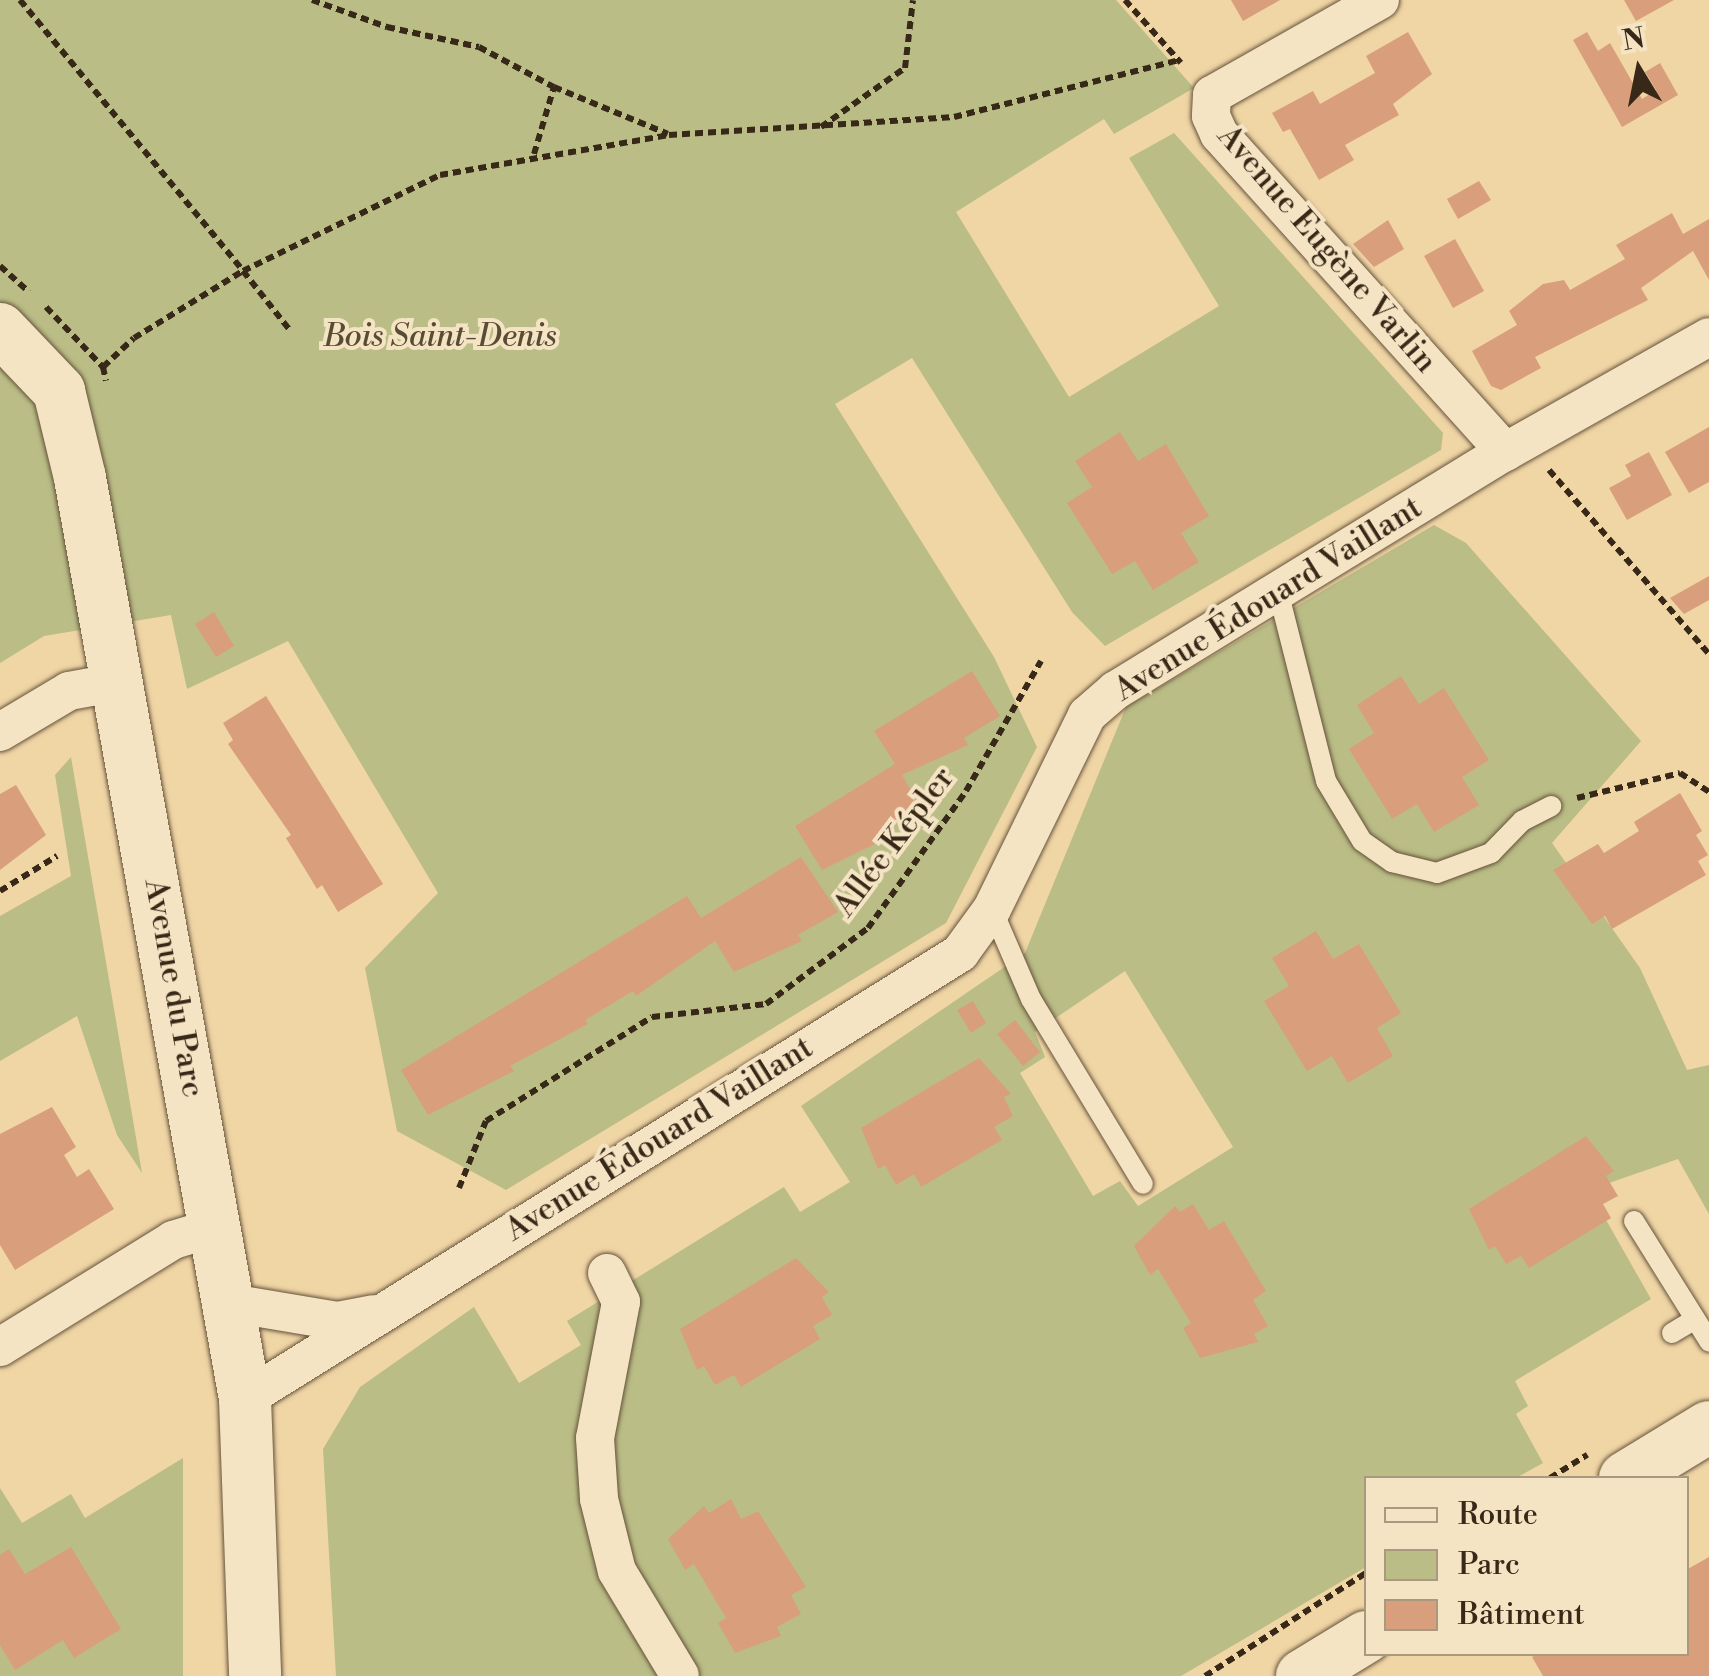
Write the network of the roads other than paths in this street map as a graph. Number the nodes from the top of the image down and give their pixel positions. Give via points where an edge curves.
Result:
1 (1380, 0) edge
2 (0, 329) edge
3 (1709, 337) edge
4 (1515, 446) junction
5 (1278, 591) junction
6 (118, 682) junction
7 (0, 732) edge
8 (1552, 806) road end
9 (992, 909) junction
10 (1144, 1184) dead end
11 (1634, 1221) dead end
12 (216, 1226) junction
13 (607, 1273) dead end
14 (230, 1303) junction
15 (376, 1314) junction
16 (1695, 1319) junction
17 (1672, 1333) dead end
18 (1709, 1341) edge
19 (0, 1347) edge
20 (245, 1399) junction
21 (1709, 1427) edge
22 (1628, 1476) edge
23 (1364, 1638) edge
24 (254, 1676) edge
25 (680, 1676) edge
26 (1302, 1676) edge

1 - 4 street, Avenue Eugène Varlin via 1212,95 1219,134
2 - 6 street, Avenue du Parc via 58,391
3 - 4 street, Avenue Édouard Vaillant
4 - 5 street, Avenue Édouard Vaillant
5 - 8 lane via 1326,782 1362,841 1392,862 1437,873 1491,853 1522,820
5 - 9 street, Avenue Édouard Vaillant via 1087,714
6 - 7 street via 69,691
6 - 12 street, Avenue du Parc
9 - 10 lane via 1032,1000
9 - 15 street, Avenue Édouard Vaillant via 960,953
11 - 16 lane
12 - 14 street, Avenue du Parc
12 - 19 street via 173,1240
13 - 25 street via 621,1302 594,1438 600,1500 617,1572
14 - 15 street, Avenue Édouard Vaillant via 338,1320
14 - 20 street, Avenue du Parc
15 - 20 street, Avenue Édouard Vaillant
16 - 17 lane
16 - 18 lane
20 - 24 street, Avenue du Parc
21 - 22 street
23 - 26 street

